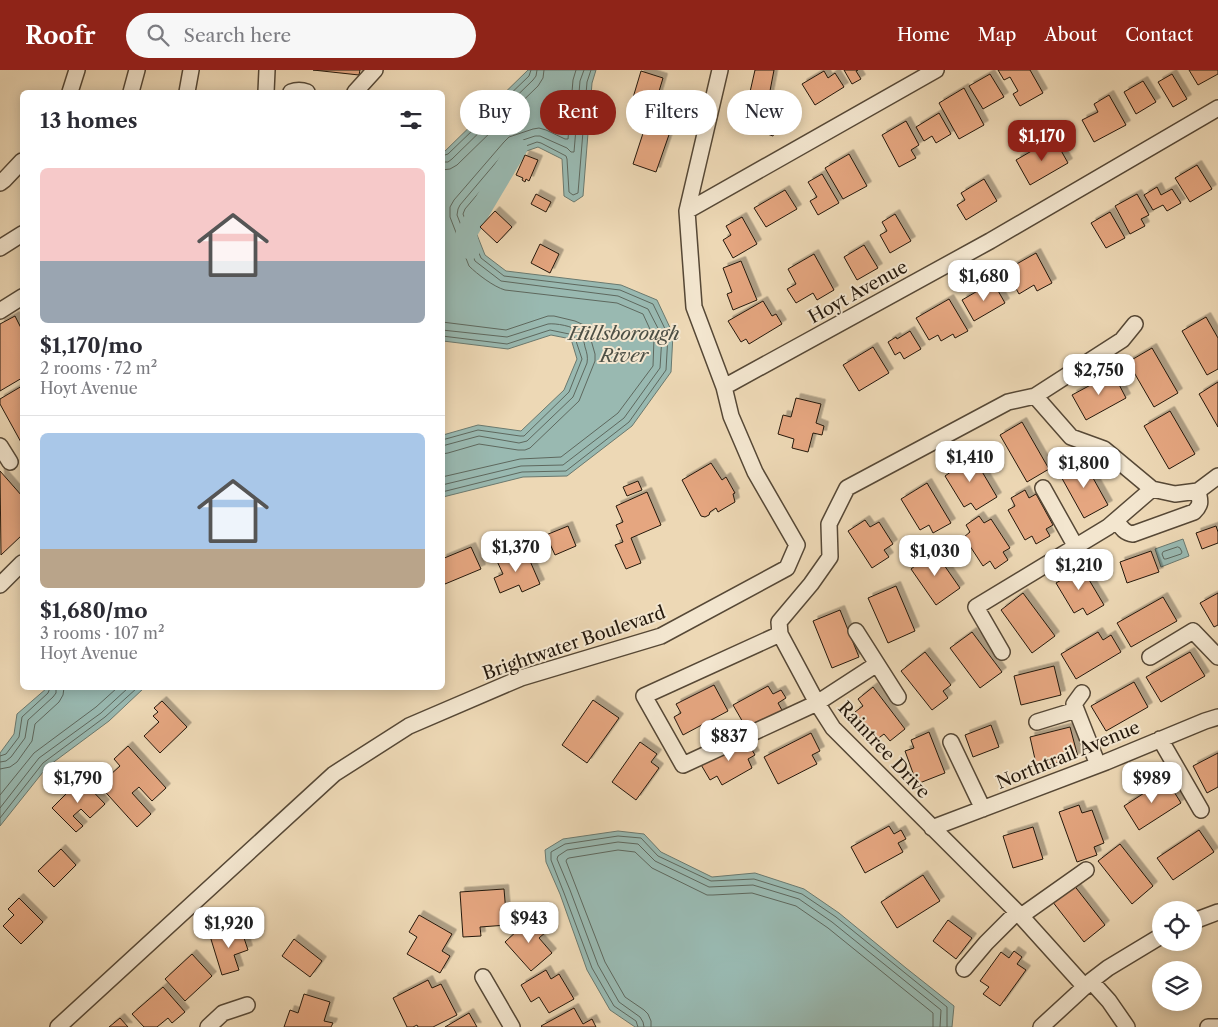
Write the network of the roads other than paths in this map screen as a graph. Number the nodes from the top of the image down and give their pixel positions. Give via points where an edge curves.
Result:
1 (77, 70) edge
2 (137, 70) edge
3 (191, 70) edge
4 (267, 70) edge
5 (375, 70) edge
6 (720, 70) edge
7 (936, 70) edge
8 (71, 90) edge
9 (132, 90) edge
10 (186, 90) edge
11 (266, 90) edge
12 (357, 90) edge
13 (1218, 108) edge
14 (20, 163) edge
15 (0, 183) edge
16 (687, 211) junction
17 (20, 235) edge
18 (0, 248) edge
19 (20, 298) edge
20 (0, 311) edge
21 (1135, 324) dead end
22 (724, 388) junction
23 (1034, 396) junction
24 (0, 446) edge
25 (10, 462) dead end
26 (1218, 476) edge
27 (1043, 488) dead end
28 (1152, 489) junction
29 (1198, 491) junction
30 (1116, 520) junction
31 (1076, 547) junction
32 (20, 565) edge
33 (0, 585) edge
34 (856, 631) dead end
35 (780, 634) junction
36 (1002, 652) dead end
37 (1150, 657) dead end
38 (1218, 657) edge
39 (877, 664) junction
40 (1082, 693) dead end
41 (898, 696) dead end
42 (816, 703) junction
43 (1076, 710) junction
44 (1218, 717) edge
45 (1037, 722) dead end
46 (1160, 739) junction
47 (951, 742) dead end
48 (1098, 765) junction
49 (983, 809) junction
50 (1201, 810) dead end
51 (932, 828) junction
52 (1086, 870) dead end
53 (1218, 912) edge
54 (1019, 914) junction
55 (1202, 918) edge
56 (1152, 941) edge
57 (964, 969) dead end
58 (483, 977) dead end
59 (1088, 984) junction
60 (247, 1006) dead end
61 (58, 1027) edge
62 (208, 1027) edge
63 (512, 1027) edge
64 (1041, 1027) edge
65 (1127, 1027) edge
66 (1208, 1027) edge
67 (1218, 1027) edge

1 - 8 street
2 - 9 street
3 - 10 street
4 - 11 street
5 - 12 street
6 - 16 street
7 - 16 street
13 - 22 street, Hoyt Avenue via 990,241
14 - 15 street
16 - 22 street via 694,307
17 - 18 street
19 - 20 street
21 - 23 street via 1122,340
22 - 61 street, Brightwater Boulevard via 731,416 755,472 797,545 787,568 662,636 528,675 409,726 334,774
23 - 28 street via 1071,437 1104,449
23 - 35 street via 1008,402 847,488 829,524 830,557 779,622
24 - 25 street
26 - 29 street
27 - 31 street
28 - 29 street via 1175,494
28 - 30 street
29 - 30 street via 1200,506 1194,512 1133,534 1124,530
30 - 31 street
31 - 36 street via 976,607
32 - 33 street
34 - 39 street
35 - 42 street, Raintree Drive
35 - 42 street via 644,696 683,765
37 - 38 street via 1193,631
39 - 41 street
39 - 42 street
40 - 43 street via 1074,704
42 - 51 street, Raintree Drive via 833,728
43 - 45 street
43 - 48 street
44 - 46 street, Northtrail Avenue
46 - 48 street, Northtrail Avenue
46 - 50 street
47 - 49 street
48 - 49 street, Northtrail Avenue
49 - 51 street, Northtrail Avenue
51 - 54 street, Raintree Drive
52 - 54 street
53 - 55 street
54 - 57 street via 986,943
54 - 59 street, Raintree Drive
56 - 59 street
58 - 63 street
59 - 64 street
59 - 65 street, Raintree Drive via 1109,1001
60 - 62 street via 223,1013
66 - 67 street

